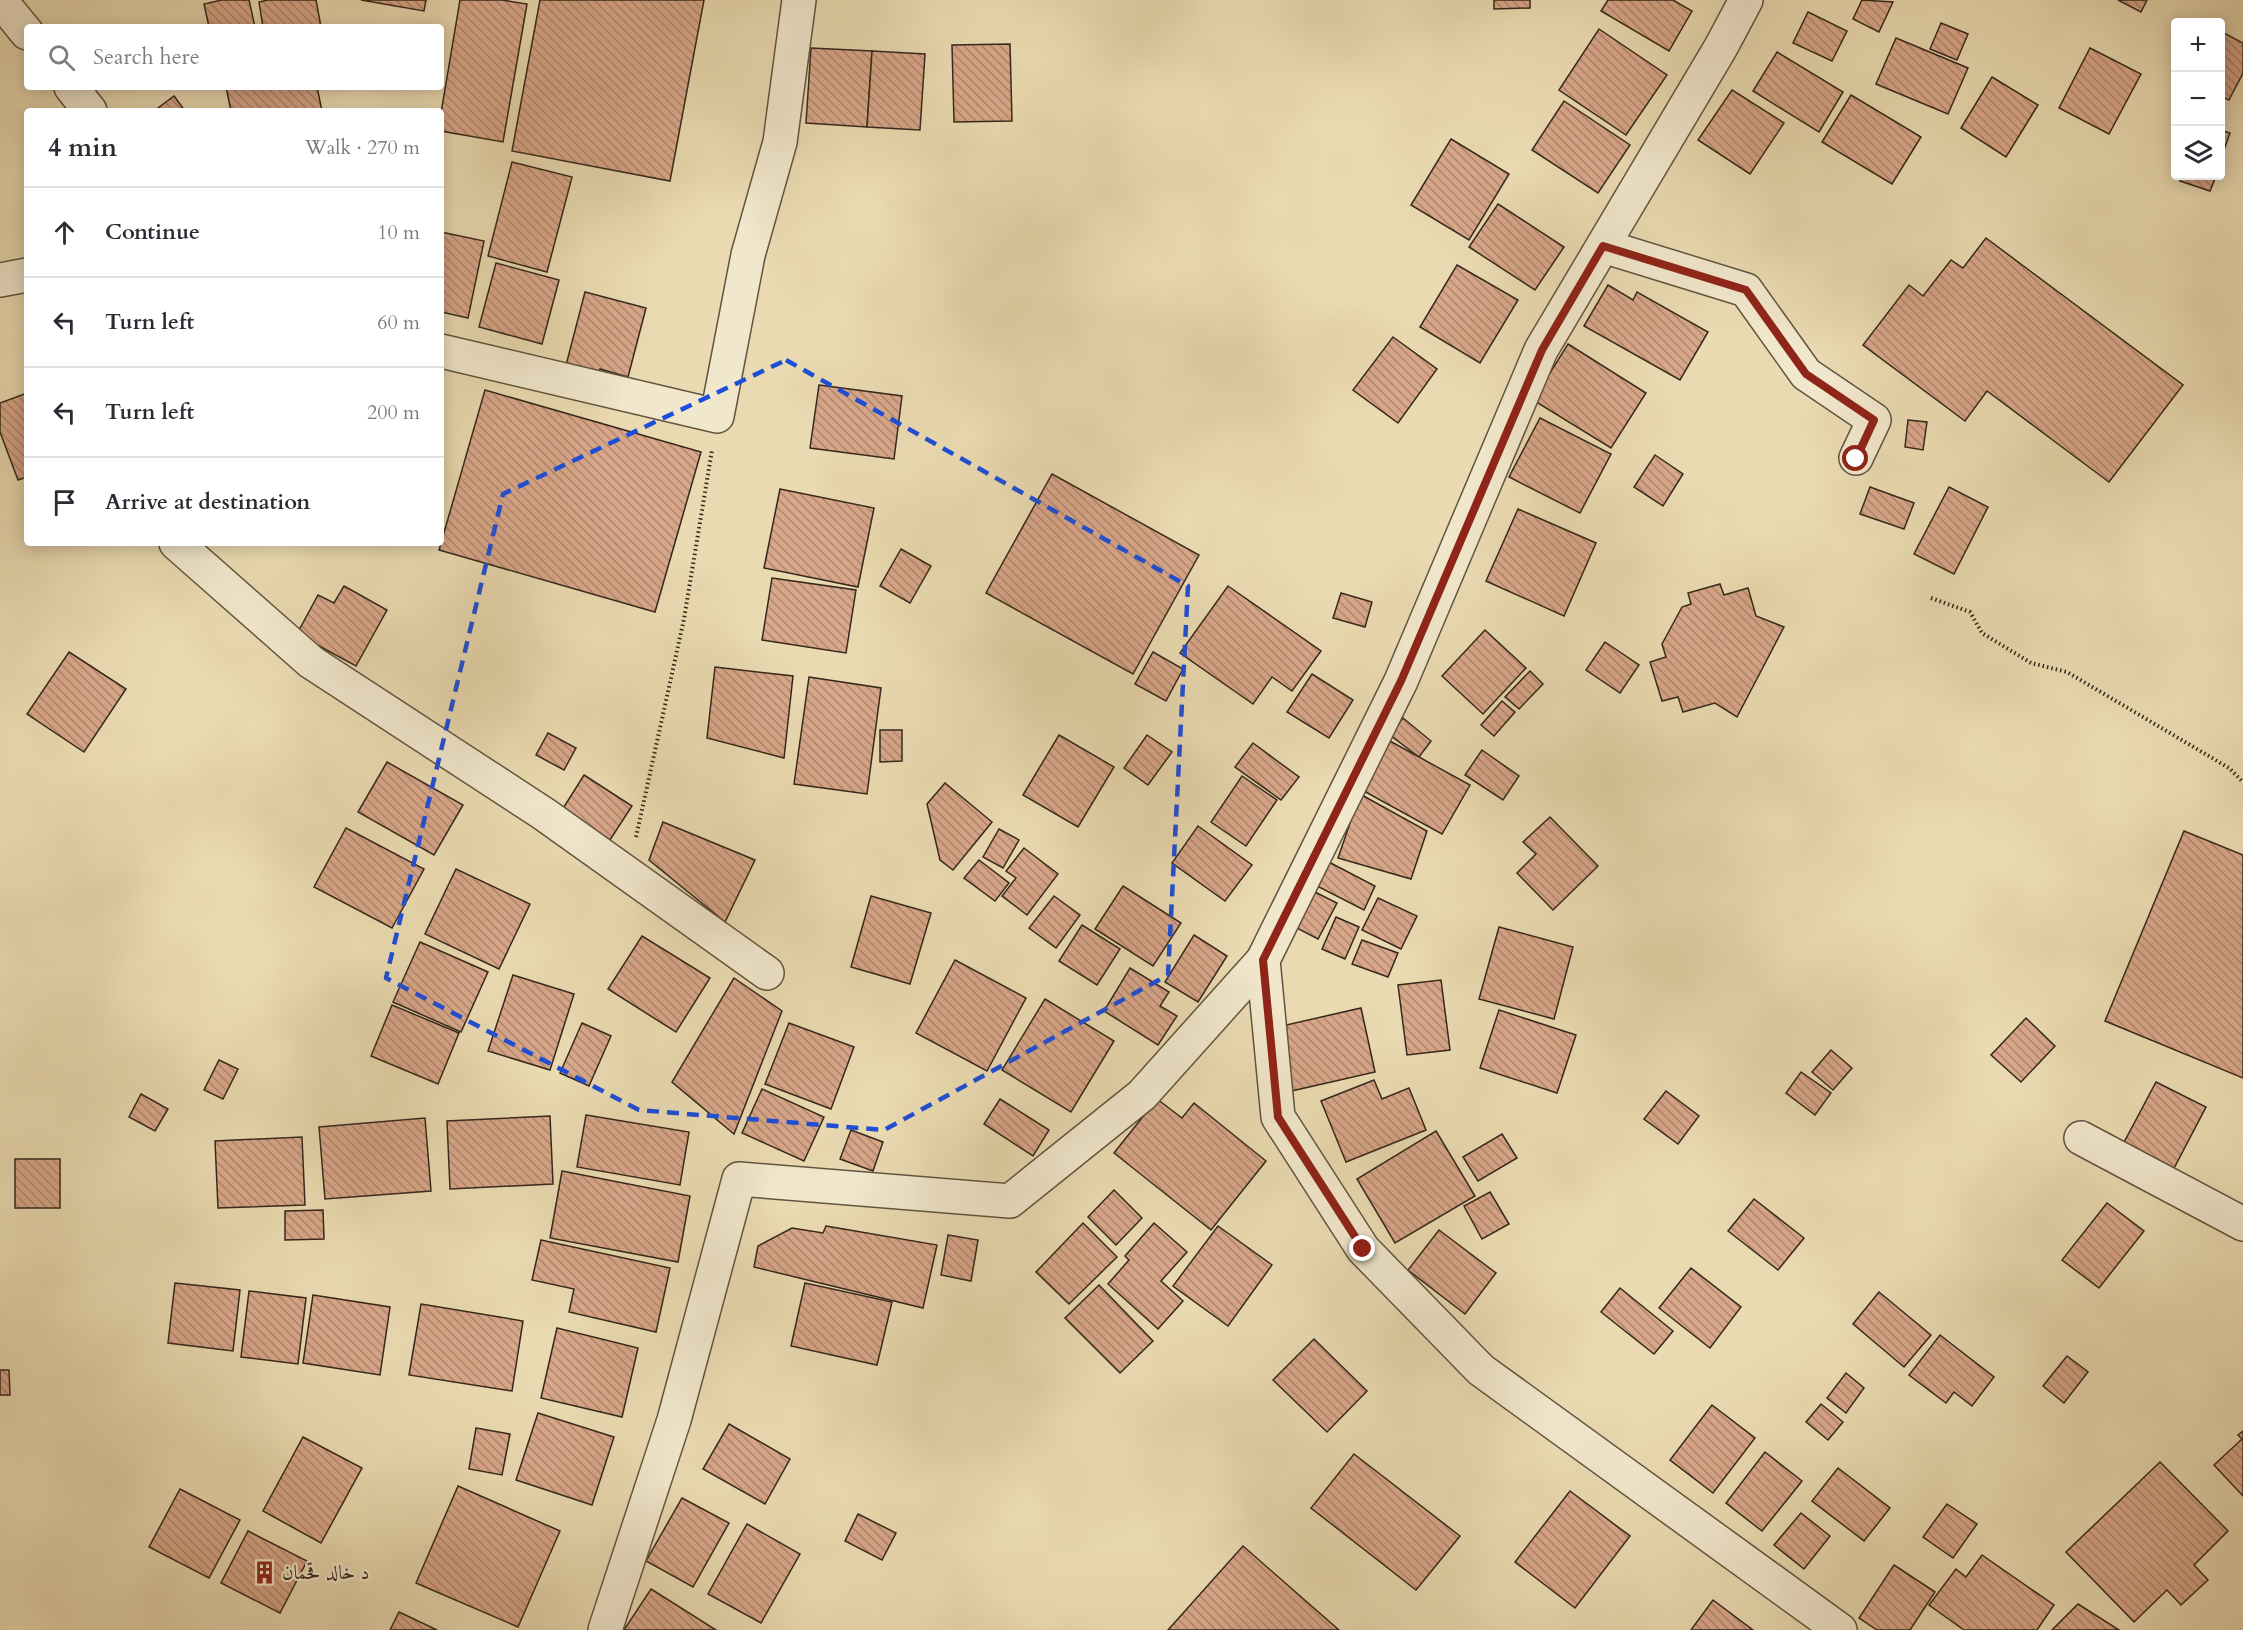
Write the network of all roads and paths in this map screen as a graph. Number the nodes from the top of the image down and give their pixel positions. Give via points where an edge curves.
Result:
1 (0, 0) edge
2 (799, 0) edge
3 (1746, 0) edge
4 (24, 29) edge
5 (73, 90) edge
6 (88, 108) edge
7 (1603, 246) junction
8 (24, 276) edge
9 (0, 280) edge
10 (444, 352) edge
11 (717, 416) junction
12 (1856, 459) dead end
13 (179, 546) edge
14 (1931, 598) dead end
15 (2243, 782) edge
16 (628, 874) junction
17 (1263, 960) junction
18 (767, 973) dead end
19 (2081, 1138) dead end
20 (2243, 1224) edge
21 (605, 1630) edge
22 (1840, 1630) edge

1 - 4 street
2 - 11 street via 780,142 748,255
3 - 7 street
5 - 6 street
7 - 12 street via 1746,290 1806,374 1874,420
7 - 17 street via 1542,350 1401,681
8 - 9 street
10 - 11 street
11 - 16 path via 684,619
13 - 16 street via 311,662 544,814
14 - 15 path via 1970,612 1982,633 2031,663 2067,672 2229,768
16 - 18 street
17 - 21 street via 1142,1095 1010,1201 739,1179 674,1420
17 - 22 street via 1278,1117 1363,1249 1481,1370
19 - 20 street

